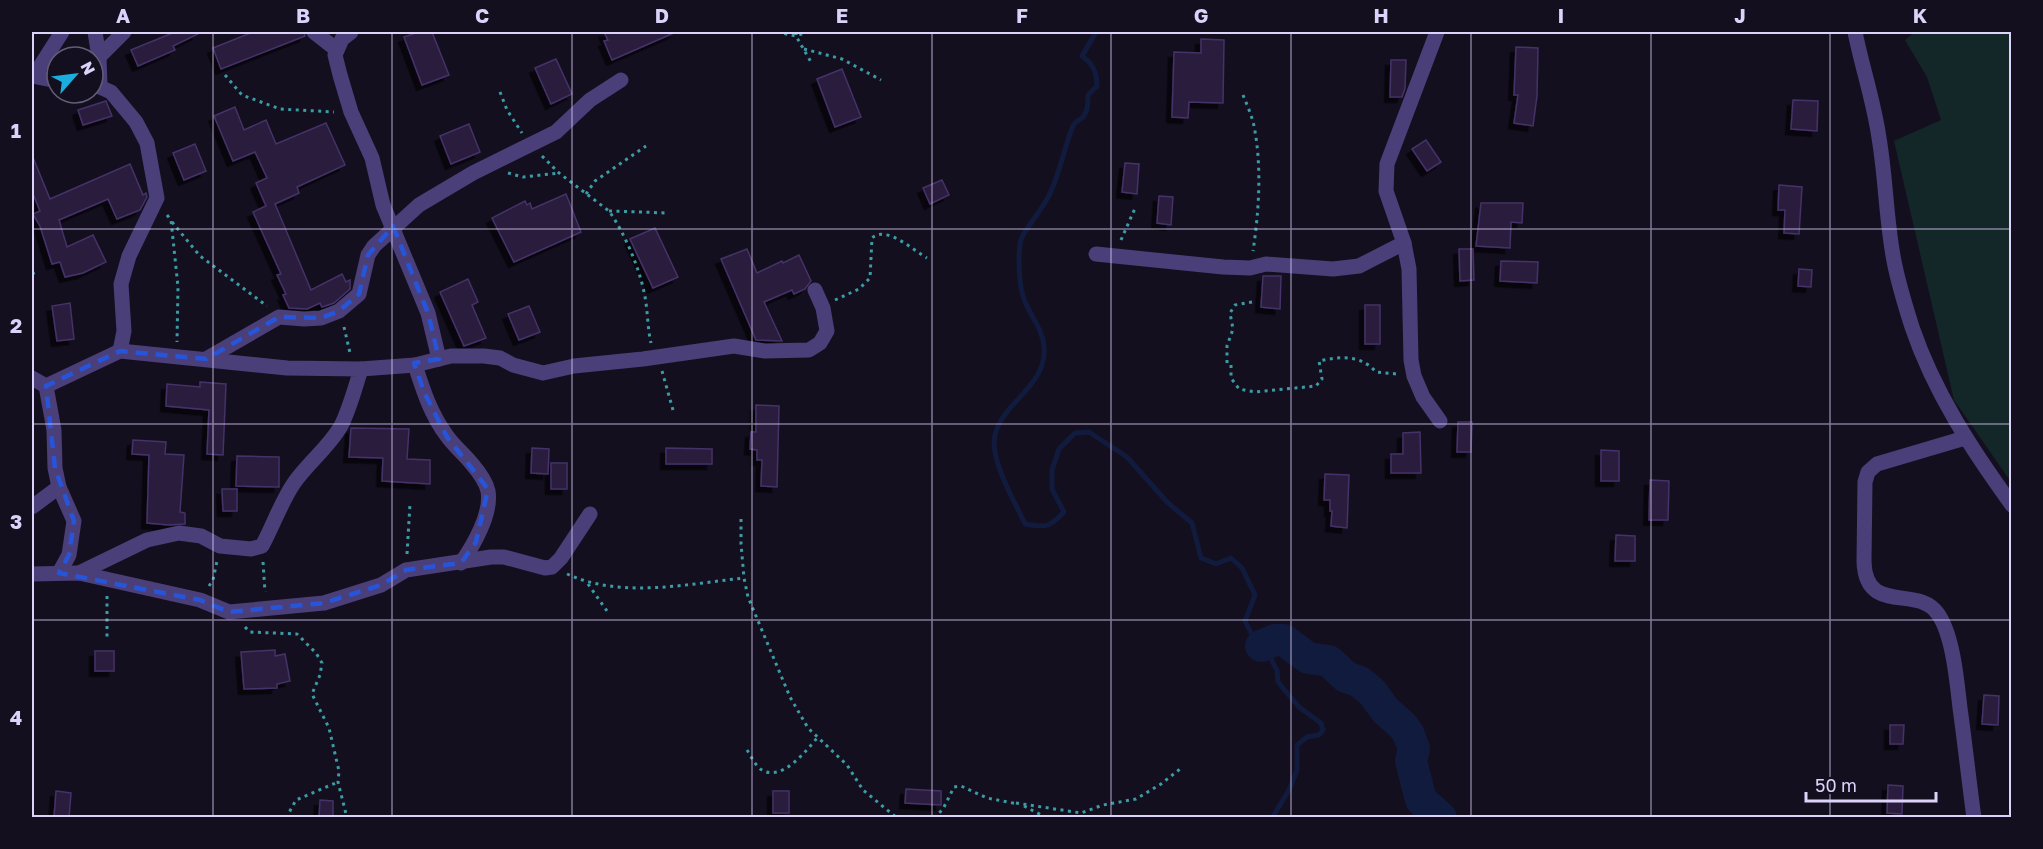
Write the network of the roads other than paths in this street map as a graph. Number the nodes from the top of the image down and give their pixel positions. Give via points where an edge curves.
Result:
1 (62, 32) edge
2 (124, 32) edge
3 (314, 32) edge
4 (351, 32) edge
5 (1437, 32) edge
6 (1855, 32) edge
7 (337, 50) junction
8 (105, 51) edge
9 (33, 76) edge
10 (621, 80) dead end
11 (105, 89) edge
12 (393, 226) junction
13 (1404, 243) junction
14 (1096, 254) dead end
15 (815, 290) dead end
16 (120, 351) junction
17 (206, 359) junction
18 (439, 359) junction
19 (415, 365) junction
20 (361, 369) junction
21 (32, 378) edge
22 (46, 386) junction
23 (1440, 421) dead end
24 (1965, 438) junction
25 (59, 487) junction
26 (2012, 506) edge
27 (32, 507) edge
28 (590, 514) dead end
29 (461, 563) junction
30 (59, 573) junction
31 (79, 573) junction
32 (32, 574) edge
33 (1974, 818) edge

1 - 9 street
2 - 8 street
3 - 7 street
4 - 7 street
5 - 13 street via 1387,164 1386,191
6 - 24 street via 1879,139 1894,261 1913,328 1937,386
7 - 12 street via 335,55 351,112 372,158 383,205
10 - 12 street via 590,100 556,132 431,196
11 - 16 street via 119,100 147,143 157,198 129,256 121,284 124,332
12 - 17 street via 368,255 359,294 339,311 321,318 279,316
12 - 18 street via 417,282
13 - 14 street via 1359,266 1332,268 1266,264 1223,267
13 - 23 street via 1409,269 1414,376
15 - 18 street via 827,331 820,343 809,350 765,351 734,346 543,373 500,358
16 - 17 street
16 - 22 street
17 - 20 street via 287,368
18 - 19 street
19 - 20 street
19 - 29 street via 447,437 471,462 488,489 489,501 476,542
20 - 31 street via 340,427 284,498 262,546 220,546 201,536 163,535
21 - 22 street
22 - 25 street
24 - 26 street
24 - 33 street via 1877,464 1868,472 1864,562 1869,583 1877,592 1922,601 1940,616 1955,668
25 - 27 street
25 - 30 street via 74,521 69,555
28 - 29 street via 552,567 504,557
29 - 31 street via 406,570 381,585 324,603 229,612 200,600
30 - 31 street
30 - 32 street

